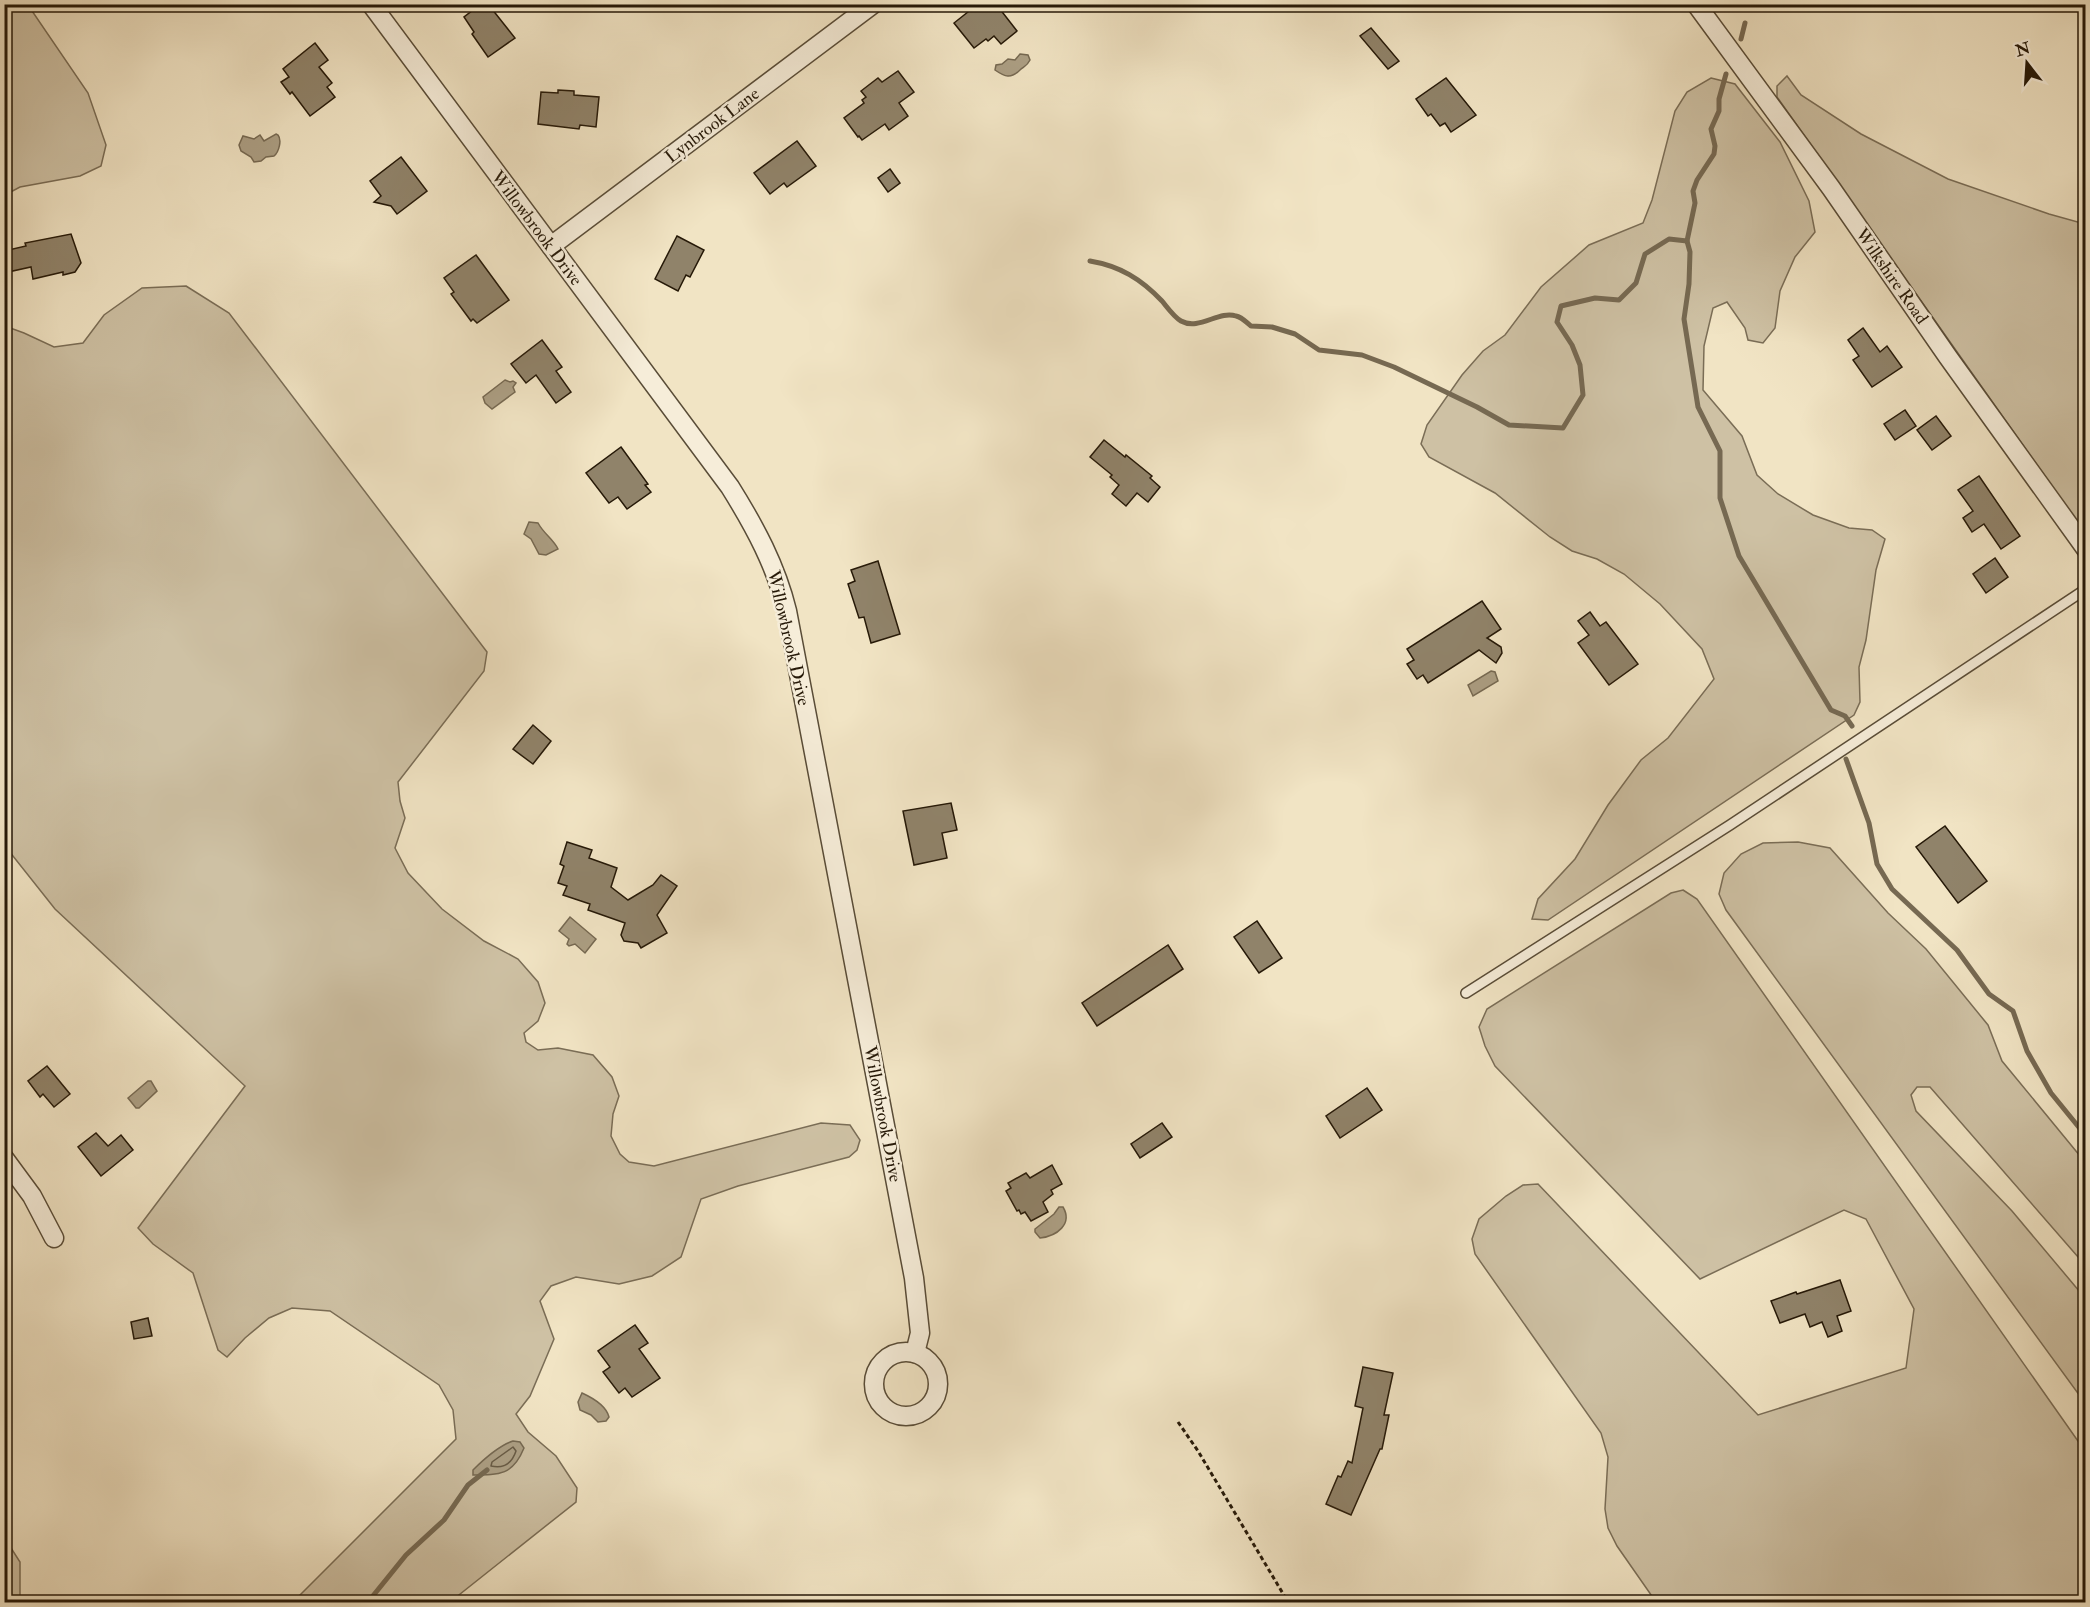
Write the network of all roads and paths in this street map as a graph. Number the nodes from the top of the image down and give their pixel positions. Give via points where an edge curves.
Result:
1 (371, 4) edge
2 (873, 4) edge
3 (1696, 4) edge
4 (551, 246) junction
5 (2085, 549) edge
6 (2085, 589) edge
7 (1466, 993) dead end
8 (4, 1158) edge
9 (54, 1238) dead end
10 (915, 1353) dead end
11 (1178, 1422) dead end
12 (1288, 1602) edge

1 - 4 street, Willowbrook Drive
2 - 4 street, Lynbrook Lane
3 - 5 street, Wilkshire Road
4 - 10 street, Willowbrook Drive via 730,487 757,531 778,580 914,1278 920,1332
6 - 7 lane via 1730,825
8 - 9 street via 32,1196
11 - 12 path

